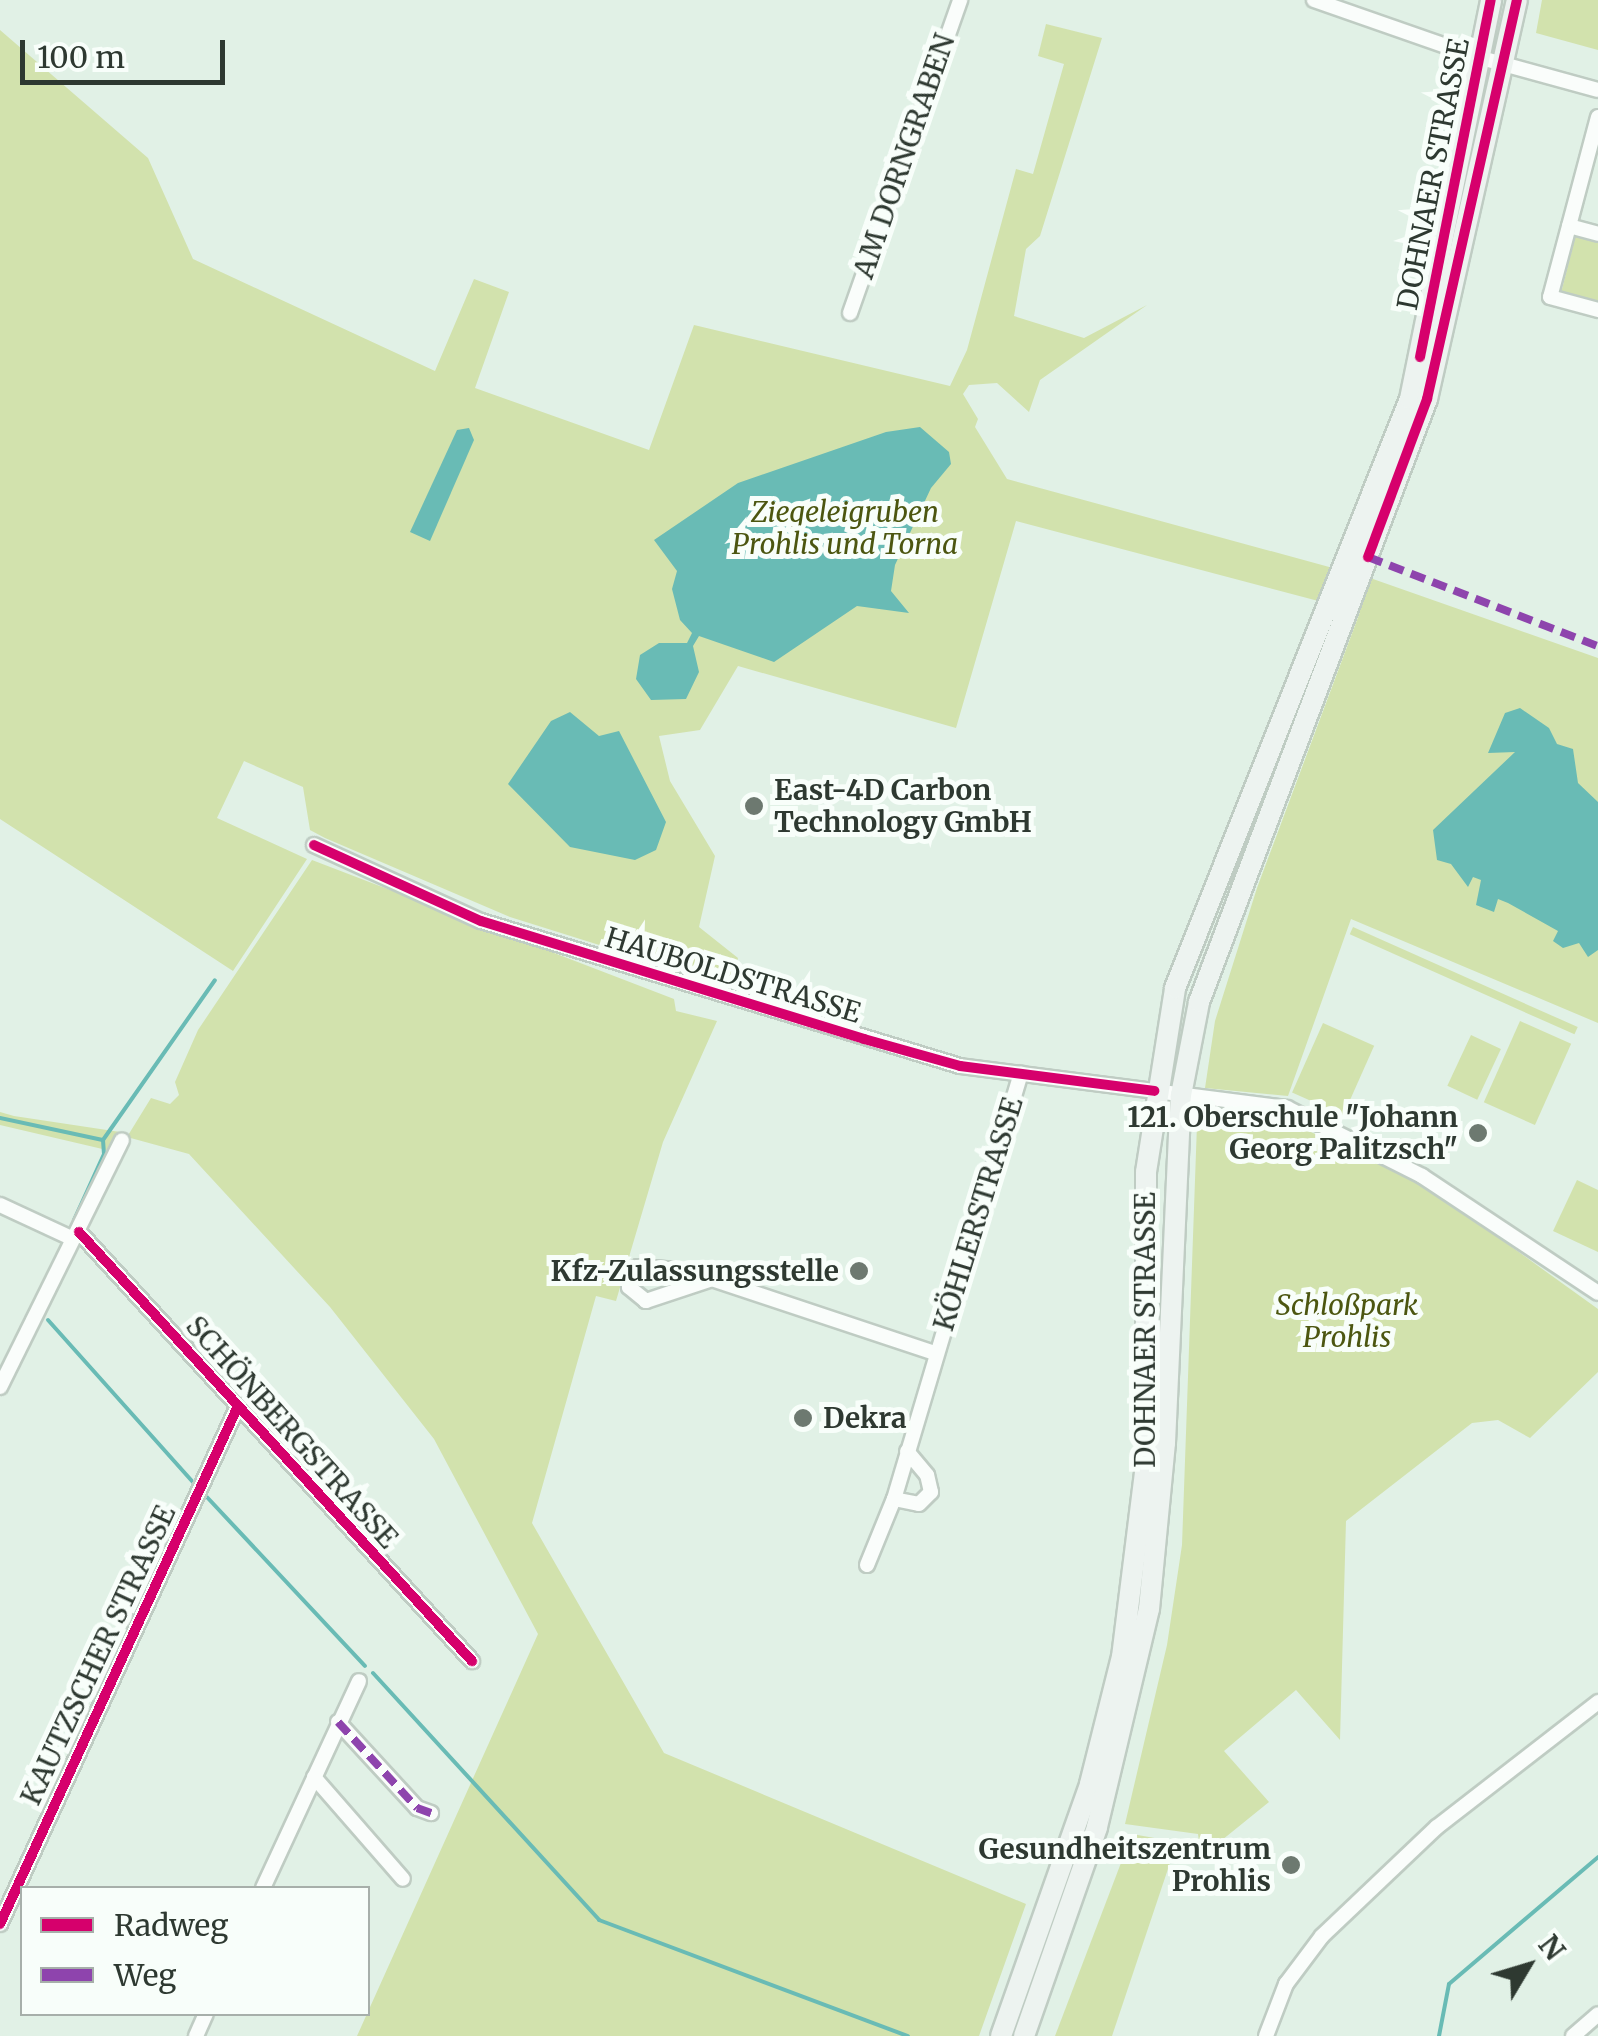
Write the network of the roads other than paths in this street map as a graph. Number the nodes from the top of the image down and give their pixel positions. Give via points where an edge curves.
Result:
1 (960, 0) edge
2 (1314, 0) edge
3 (1491, 0) edge
4 (1517, 0) edge
5 (1478, 57) junction
6 (1503, 64) junction
7 (1598, 90) edge
8 (1598, 117) edge
9 (1568, 226) junction
10 (1598, 234) edge
11 (1598, 310) edge
12 (850, 312) dead end
13 (314, 845) dead end
14 (1021, 1074) junction
15 (1154, 1091) junction
16 (1181, 1096) junction
17 (122, 1140) dead end
18 (0, 1205) edge
19 (74, 1234) junction
20 (712, 1279) junction
21 (1598, 1293) edge
22 (936, 1353) junction
23 (0, 1387) edge
24 (238, 1406) junction
25 (906, 1448) junction
26 (894, 1499) junction
27 (867, 1565) dead end
28 (472, 1662) dead end
29 (359, 1681) dead end
30 (1598, 1702) edge
31 (338, 1722) junction
32 (314, 1777) junction
33 (430, 1813) dead end
34 (402, 1878) dead end
35 (264, 1886) edge
36 (0, 1924) edge
37 (1598, 2014) edge
38 (1001, 2036) edge
39 (1024, 2036) edge
40 (1266, 2036) edge
41 (1573, 2036) edge

1 - 12 street, AM DORNGRABEN
2 - 5 street
3 - 5 main road, DOHNAER STRASSE
4 - 6 main road, DOHNAER STRASSE
5 - 6 street
5 - 15 main road, DOHNAER STRASSE via 1410,398 1207,899 1176,988
6 - 7 street
6 - 16 main road, DOHNAER STRASSE via 1427,399 1205,978
8 - 9 street
9 - 10 street
9 - 11 street via 1550,297
13 - 14 street, HAUBOLDSTRASSE via 482,921 864,1039
14 - 15 street, HAUBOLDSTRASSE
14 - 22 street, KÖHLERSTRASSE
15 - 16 street, HAUBOLDSTRASSE
15 - 38 main road, DOHNAER STRASSE via 1146,1172 1146,1464 1129,1612 1090,1784
16 - 21 street, HAUBOLDSTRASSE via 1287,1108 1422,1176
16 - 39 main road, DOHNAER STRASSE via 1165,1443 1149,1609 1097,1827
17 - 19 street
18 - 19 street, SCHÖNBERGSTRASSE
19 - 23 street
19 - 24 street, SCHÖNBERGSTRASSE
20 - 20 street, KÖHLERSTRASSE via 655,1265 638,1267 629,1287 646,1301
20 - 22 street, KÖHLERSTRASSE
22 - 25 street, KÖHLERSTRASSE
24 - 28 street, SCHÖNBERGSTRASSE
24 - 36 street, KAUTZSCHER STRASSE
25 - 26 street, KÖHLERSTRASSE
25 - 26 street via 927,1475 930,1492 918,1504
26 - 27 street, KÖHLERSTRASSE
29 - 31 street
30 - 40 street via 1437,1827 1322,1936 1286,1984
31 - 32 street
31 - 33 street via 416,1808
32 - 34 street
32 - 35 street
37 - 41 street

